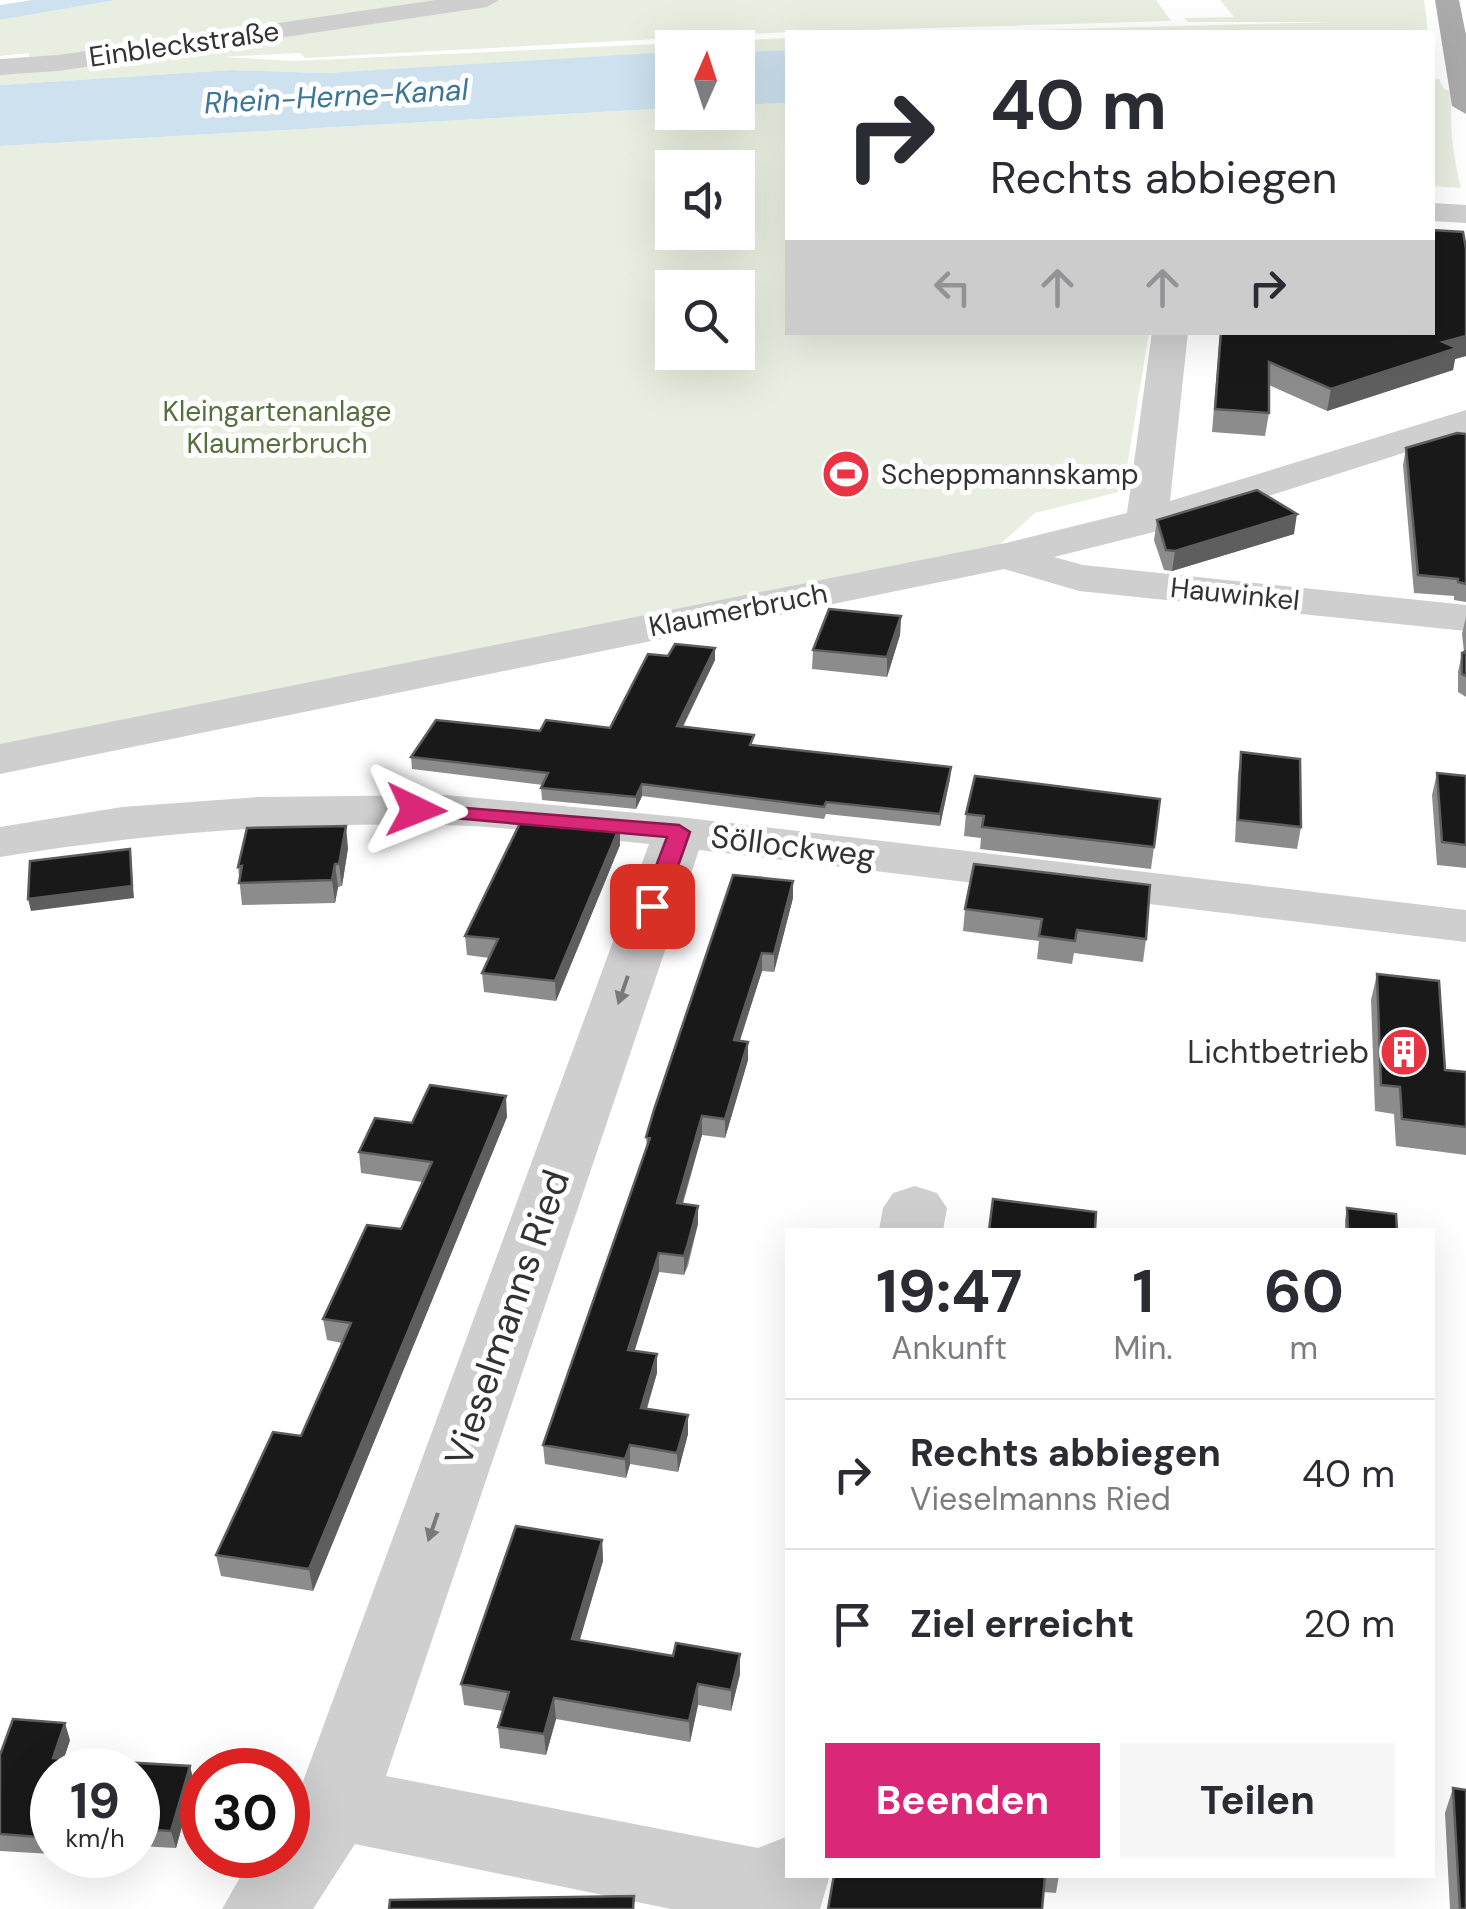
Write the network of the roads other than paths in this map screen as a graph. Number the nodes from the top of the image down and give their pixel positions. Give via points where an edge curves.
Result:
1 (487, 0) edge
2 (1449, 13) edge
3 (0, 67) edge
4 (1464, 94) edge
5 (1435, 198) edge
6 (1466, 200) edge
7 (1435, 212) edge
8 (1466, 214) edge
9 (1170, 335) edge
10 (1466, 420) edge
11 (1147, 521) junction
12 (1006, 556) junction
13 (1466, 618) edge
14 (0, 760) edge
15 (679, 832) junction
16 (0, 842) edge
17 (1466, 926) edge
18 (336, 1803) junction
19 (788, 1878) edge
20 (265, 1909) edge

1 - 3 street, Einbleckstraße
2 - 4 main road
5 - 6 street
7 - 8 street
9 - 11 street
10 - 11 street, Klaumerbruch
11 - 12 street, Klaumerbruch
12 - 13 street, Hauwinkel via 1079,578
12 - 14 street, Klaumerbruch
15 - 16 street, Söllockweg via 446,810 258,812 122,822
15 - 17 street, Söllockweg
15 -> 18 street, Vieselmanns Ried
18 - 19 street via 785,1893
18 - 20 street, Vieselmanns Ried

